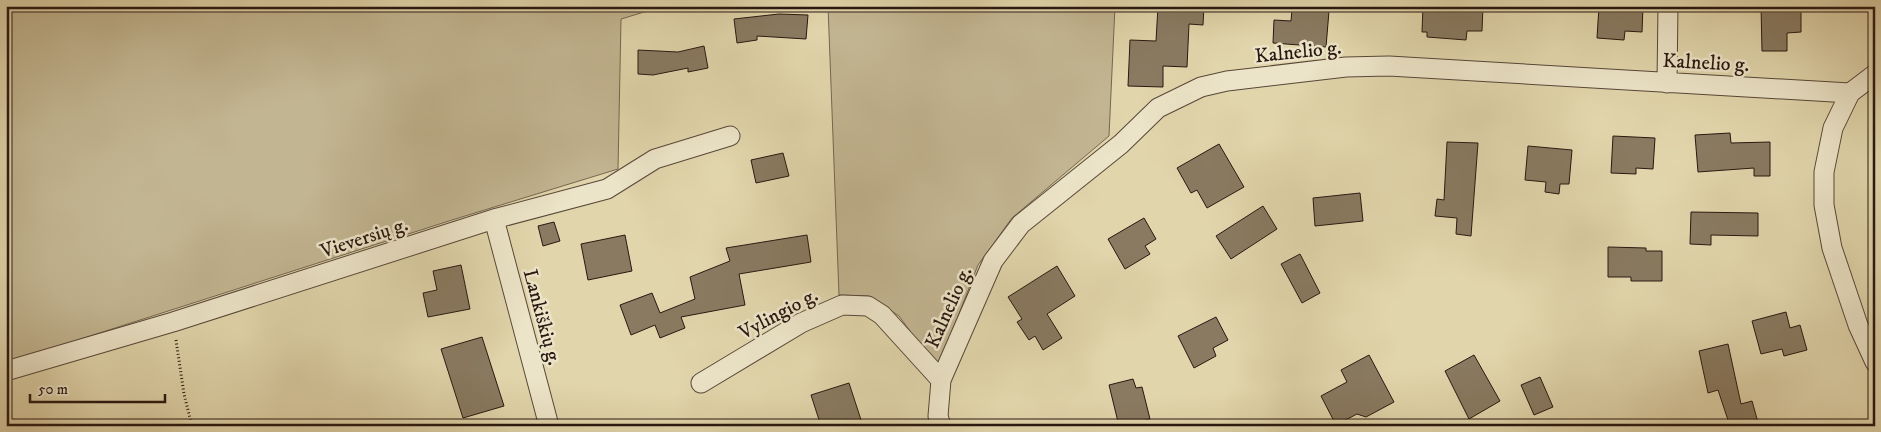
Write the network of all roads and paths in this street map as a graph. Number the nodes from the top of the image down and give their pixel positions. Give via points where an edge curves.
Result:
1 (1668, 6) edge
2 (1875, 74) edge
3 (1667, 83) junction
4 (1850, 93) junction
5 (730, 136) dead end
6 (494, 219) junction
7 (173, 322) junction
8 (1875, 362) edge
9 (6, 371) edge
10 (941, 380) junction
11 (701, 383) dead end
12 (192, 426) edge
13 (549, 426) edge
14 (941, 426) edge

1 - 3 street
2 - 4 street
3 - 4 street, Kalnelio g.
3 - 10 street, Kalnelio g. via 1389,66 1346,67 1201,87 1158,108 1121,144 1021,224 993,261
4 - 8 street via 1833,128 1824,172 1824,205 1832,248 1858,325
5 - 6 street, Vieversių g. via 655,159 607,189
6 - 7 street, Vieversių g.
6 - 13 street, Lankiškių g.
7 - 9 street, Vieversių g.
7 - 12 path
10 - 11 street, Vylingio g. via 882,315 868,306 842,305 801,323
10 - 14 street, Kalnelio g. via 938,416

